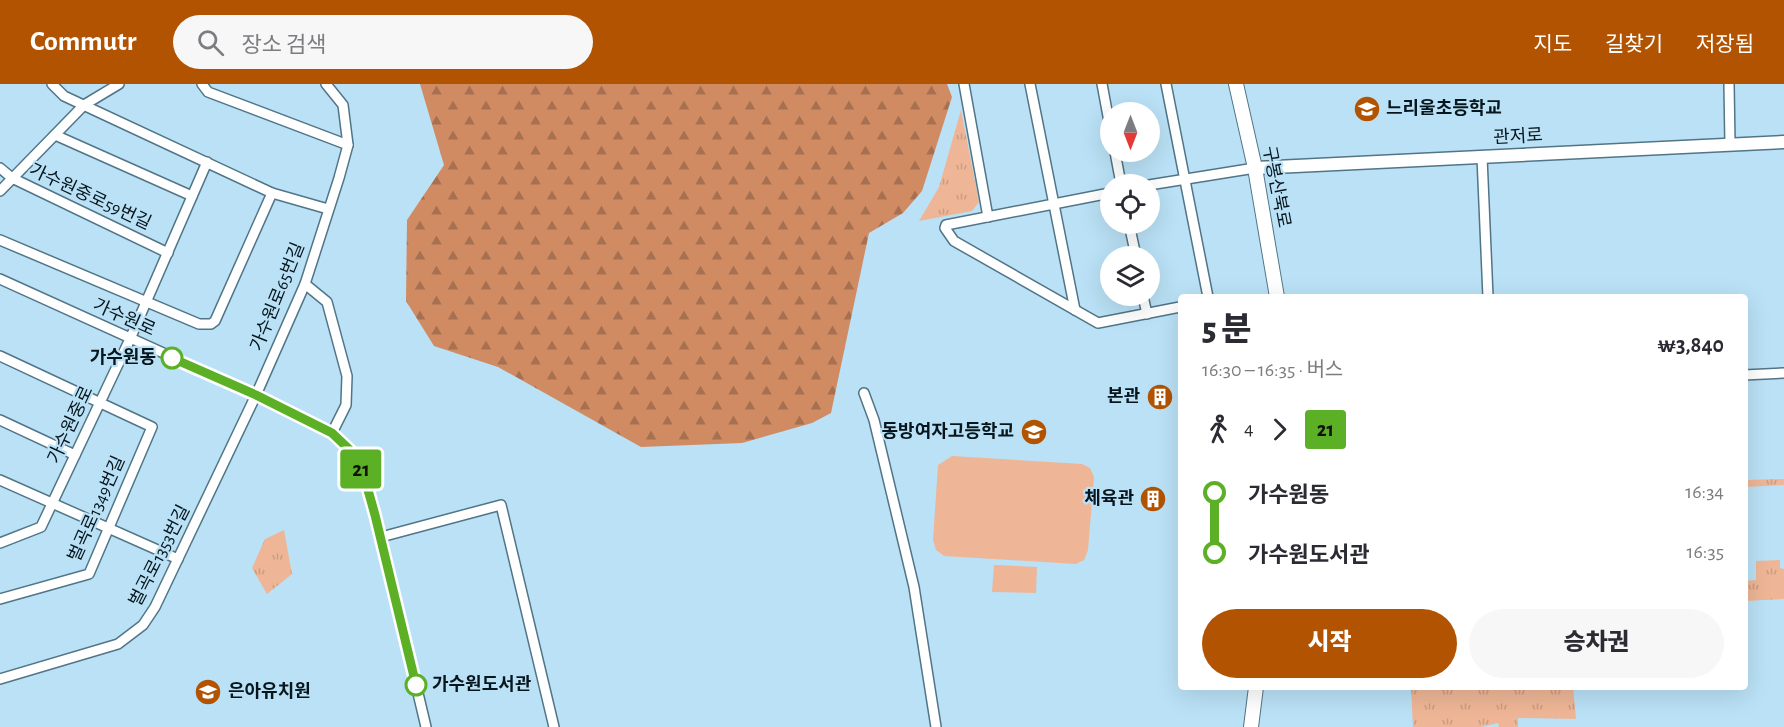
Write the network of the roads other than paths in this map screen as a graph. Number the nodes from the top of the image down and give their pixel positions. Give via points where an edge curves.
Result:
1 (52, 84) edge
2 (120, 84) edge
3 (202, 84) edge
4 (326, 84) edge
5 (964, 84) edge
6 (1030, 84) edge
7 (1102, 84) edge
8 (1166, 84) edge
9 (1236, 84) edge
10 (1729, 84) edge
11 (1105, 102) edge
12 (84, 105) junction
13 (55, 135) junction
14 (1784, 142) edge
15 (1730, 144) junction
16 (348, 145) junction
17 (1482, 157) junction
18 (207, 162) junction
19 (0, 168) edge
20 (1255, 168) junction
21 (12, 178) junction
22 (1184, 178) junction
23 (1160, 183) edge
24 (0, 191) edge
25 (272, 193) junction
26 (1100, 195) edge
27 (192, 196) junction
28 (1054, 204) junction
29 (328, 209) junction
30 (988, 217) junction
31 (0, 240) edge
32 (168, 252) junction
33 (0, 279) edge
34 (305, 284) junction
35 (1207, 294) edge
36 (1276, 294) edge
37 (1488, 294) edge
38 (145, 302) junction
39 (1145, 306) edge
40 (1178, 307) edge
41 (1075, 310) junction
42 (1147, 314) junction
43 (130, 339) junction
44 (0, 356) edge
45 (1784, 373) edge
46 (1748, 375) edge
47 (864, 393) dead end
48 (256, 395) junction
49 (100, 403) junction
50 (0, 420) edge
51 (332, 433) junction
52 (75, 455) junction
53 (0, 480) edge
54 (52, 504) junction
55 (108, 529) junction
56 (381, 537) junction
57 (0, 543) edge
58 (178, 559) junction
59 (0, 599) edge
60 (0, 679) edge
61 (1256, 690) edge
62 (426, 727) edge
63 (554, 727) edge
64 (936, 727) edge
65 (1251, 727) edge

1 - 12 street via 64,96
2 - 12 street
3 - 16 street via 208,92
4 - 16 street, 가수원로65번길 via 343,105
5 - 30 street
6 - 28 street
7 - 11 street
8 - 22 street
9 - 20 main road, 구봉산북로
10 - 15 street
12 - 13 street
12 - 18 street
13 - 21 street
13 - 27 street
14 - 15 street, 관저로
15 - 17 street, 관저로
16 - 29 street, 가수원로65번길
17 - 20 street, 관저로
17 - 37 street
18 - 25 street
18 - 27 street, 가수원중로
19 - 21 street, 가수원중로59번길
20 - 22 street
20 - 36 main road, 구봉산북로
21 - 24 street
21 - 32 street, 가수원중로59번길
22 - 23 street
22 - 35 street
25 - 29 street
25 - 38 street via 215,321 199,324
26 - 28 street
27 - 32 street, 가수원중로
28 - 30 street
28 - 41 street
29 - 34 street, 가수원로65번길
30 - 41 street via 946,225 947,234
31 - 38 street
32 - 38 street, 가수원중로
33 - 43 street, 가수원로
34 - 48 street, 가수원로65번길
34 - 51 street via 327,302 347,376 346,405
38 - 43 street, 가수원중로
39 - 42 street
40 - 42 street
41 - 42 street via 1098,323
43 - 48 street, 가수원로
43 - 49 street, 가수원중로
44 - 49 street
45 - 46 street
47 - 64 street via 914,587
48 - 51 street, 가수원로
48 - 58 street, 벌곡로1353번길
49 - 52 street, 가수원중로
49 - 55 street, 벌곡로1349번길 via 152,427
50 - 52 street
51 - 56 street, 가수원로 via 351,451 363,472
52 - 54 street, 가수원중로
53 - 54 street
54 - 55 street
54 - 57 street, 가수원중로 via 41,527
55 - 58 street
55 - 59 street, 벌곡로1349번길 via 89,574
56 - 62 street, 가수원로
56 - 63 street via 501,505
58 - 60 street, 벌곡로1353번길 via 143,625 118,644
61 - 65 main road

